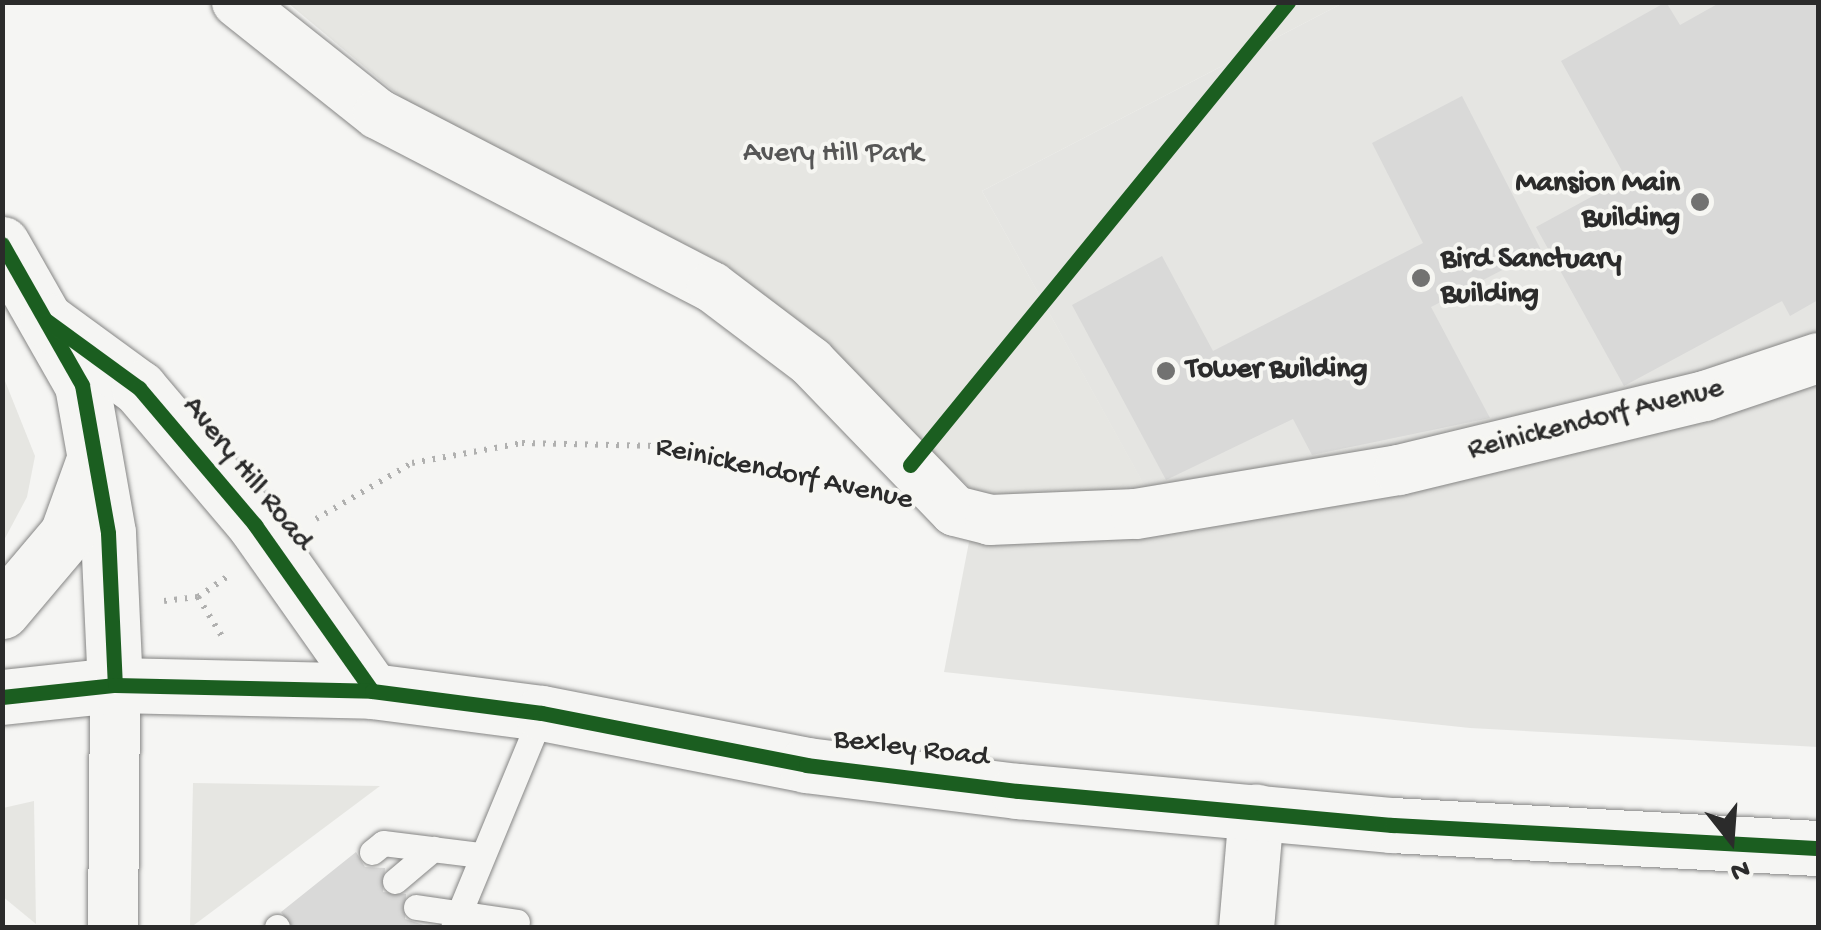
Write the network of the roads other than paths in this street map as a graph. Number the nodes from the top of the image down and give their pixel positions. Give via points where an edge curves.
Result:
1 (237, 2) edge
2 (2, 244) edge
3 (48, 321) junction
4 (1818, 358) edge
5 (96, 453) junction
6 (2, 611) edge
7 (115, 685) junction
8 (372, 691) junction
9 (2, 697) edge
10 (542, 713) junction
11 (1256, 811) junction
12 (1818, 848) edge
13 (433, 849) junction
14 (372, 852) dead end
15 (481, 854) junction
16 (395, 881) dead end
17 (416, 907) dead end
18 (456, 920) edge
19 (517, 922) dead end
20 (113, 928) edge
21 (1246, 928) edge

1 - 4 street, Reinickendorf Avenue via 378,114 712,287 811,362 955,511 990,520 1136,514 1399,470 1704,396
2 - 3 main road, Avery Hill Road
3 - 5 main road, Avery Hill Road via 82,384
3 - 8 main road, Avery Hill Road via 139,388 270,546
5 - 6 main road via 67,534
5 - 7 main road, Avery Hill Road
7 - 8 main road, Bexley Road
7 - 9 main road, Bexley Road
7 - 20 street
8 - 10 main road, Bexley Road
10 - 11 main road, Bexley Road via 806,765
10 - 15 lane
11 - 12 main road, Bexley Road
11 - 21 main road
13 - 14 lane via 383,843
13 - 15 lane
13 - 16 lane
15 - 18 lane
17 - 18 lane
18 - 19 lane

